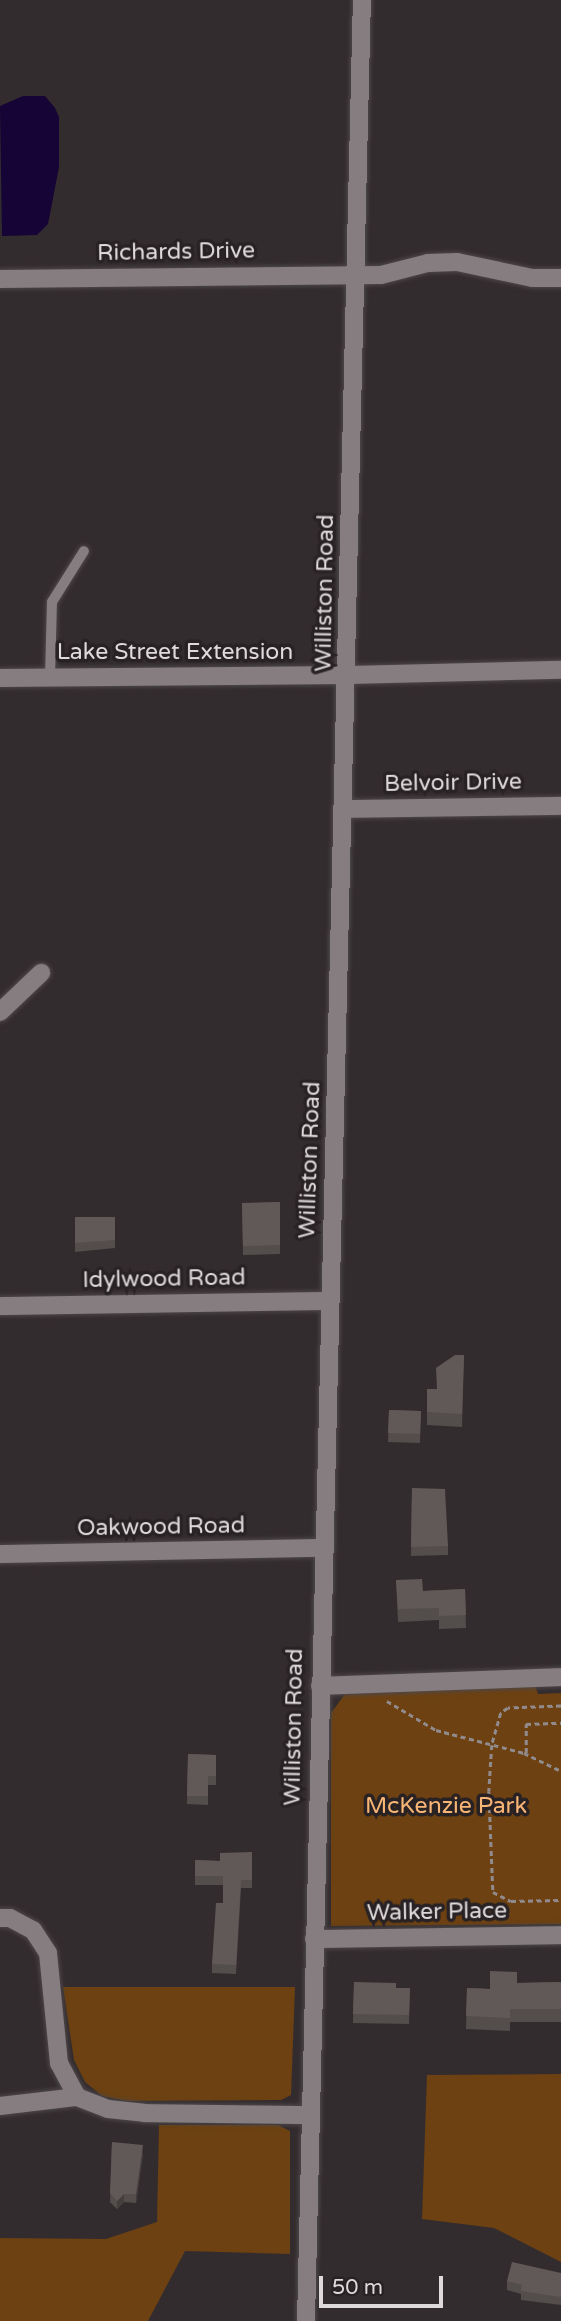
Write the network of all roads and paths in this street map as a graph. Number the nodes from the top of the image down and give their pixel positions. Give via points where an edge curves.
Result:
1 (362, 0) edge
2 (354, 274) junction
3 (561, 278) edge
4 (0, 279) edge
5 (84, 551) dead end
6 (561, 670) edge
7 (349, 675) junction
8 (50, 677) junction
9 (0, 678) edge
10 (561, 806) edge
11 (346, 809) junction
12 (41, 973) dead end
13 (0, 1012) edge
14 (329, 1301) junction
15 (0, 1306) edge
16 (323, 1548) junction
17 (0, 1554) edge
18 (561, 1677) edge
19 (320, 1686) junction
20 (378, 1696) dead end
21 (561, 1706) edge
22 (561, 1723) edge
23 (492, 1745) junction
24 (526, 1754) junction
25 (561, 1771) edge
26 (561, 1900) edge
27 (0, 1918) edge
28 (561, 1935) edge
29 (314, 1939) junction
30 (78, 2097) junction
31 (0, 2106) edge
32 (310, 2115) junction
33 (306, 2321) edge

1 - 2 street, Williston Road
2 - 3 street, Richards Drive via 380,275 428,263 457,262 532,278
2 - 4 street, Richards Drive
2 - 7 street, Williston Road
5 - 8 lane via 52,602
6 - 7 street, Lake Street Extension
7 - 8 street, Lake Street Extension
7 - 11 street, Williston Road
8 - 9 street, Lake Street Extension
10 - 11 street, Belvoir Drive
11 - 14 street, Williston Road
12 - 13 street
14 - 15 street, Idylwood Road
14 - 16 street, Williston Road
16 - 17 street, Oakwood Road
16 - 19 street, Williston Road
18 - 19 street
19 - 29 street, Williston Road
20 - 23 path via 436,1730
21 - 23 path via 508,1708 497,1722
22 - 24 path via 526,1724
23 - 24 path
23 - 26 path via 493,1892 511,1901
24 - 25 path
27 - 30 street via 33,1930 48,1953 59,2063
28 - 29 street, Walker Place
29 - 32 street, Williston Road
30 - 31 street
30 - 32 street via 108,2109 144,2113
32 - 33 street, Williston Road

